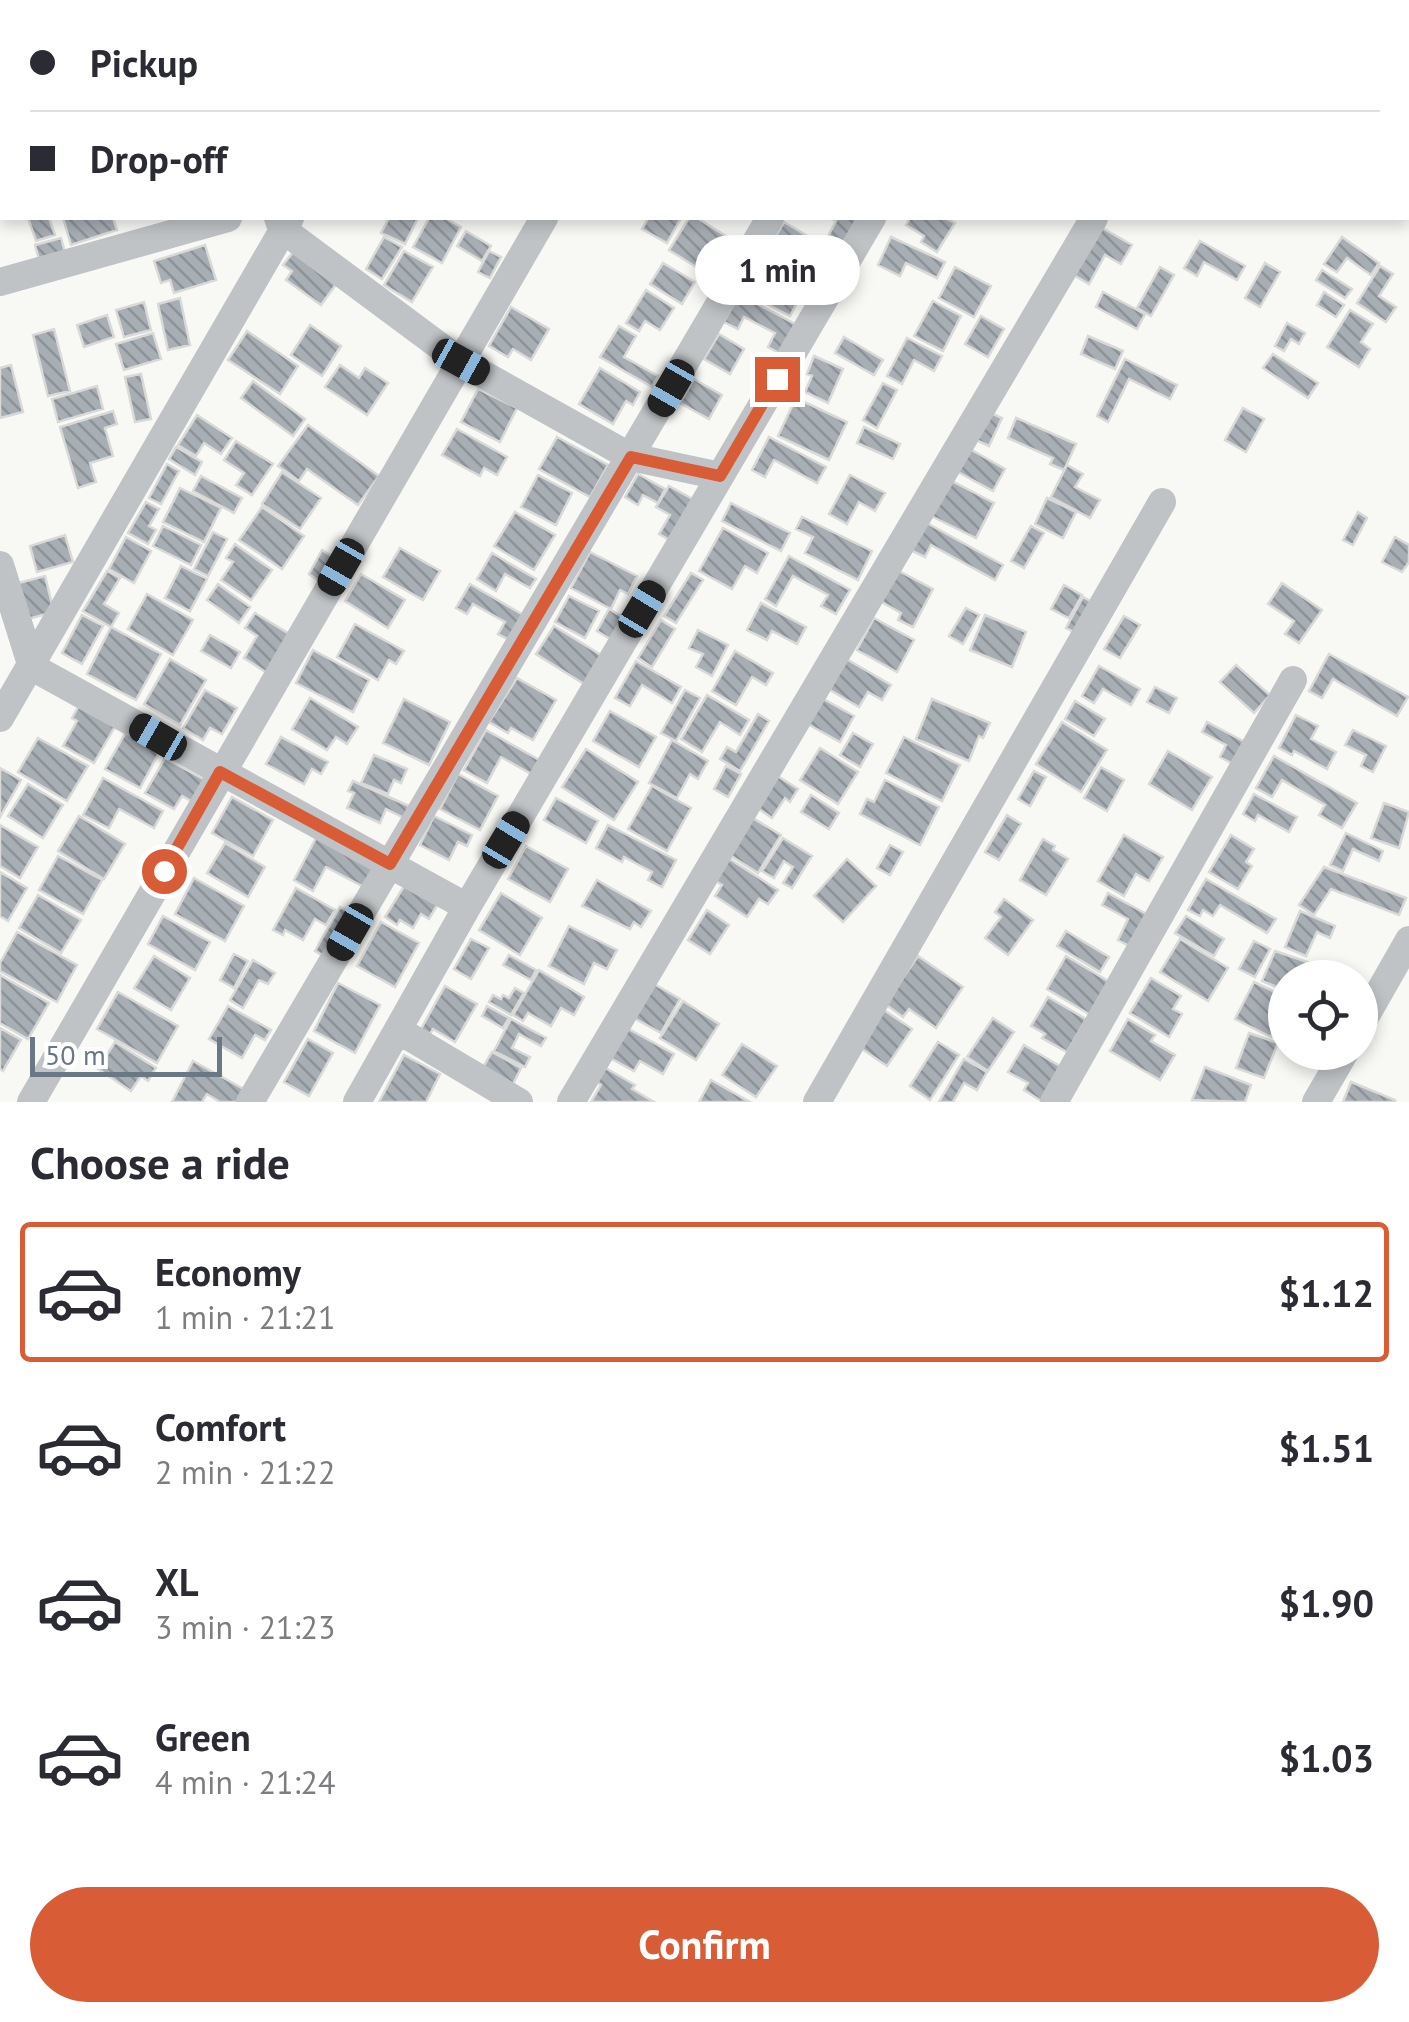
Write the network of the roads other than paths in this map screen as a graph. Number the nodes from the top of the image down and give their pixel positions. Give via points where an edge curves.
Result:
1 (213, 220) edge
2 (543, 220) edge
3 (769, 220) edge
4 (871, 220) edge
5 (1093, 220) edge
6 (283, 221) edge
7 (140, 230) edge
8 (0, 282) edge
9 (461, 362) junction
10 (631, 457) junction
11 (720, 476) junction
12 (1162, 502) dead end
13 (0, 565) edge
14 (32, 667) junction
15 (1293, 680) dead end
16 (0, 718) edge
17 (220, 772) junction
18 (390, 864) junction
19 (468, 907) junction
20 (1409, 940) edge
21 (1378, 994) edge
22 (398, 1030) junction
23 (1335, 1070) edge
24 (32, 1102) edge
25 (250, 1102) edge
26 (358, 1102) edge
27 (519, 1102) edge
28 (571, 1102) edge
29 (817, 1102) edge
30 (1054, 1102) edge
31 (1316, 1102) edge

1 - 7 street
2 - 9 street
3 - 10 street
4 - 11 street
5 - 28 street
6 - 9 street
6 - 14 street
7 - 8 street
9 - 10 street
9 - 17 street
10 - 11 street
10 - 18 street
11 - 19 street
12 - 29 street
13 - 14 street
14 - 16 street
14 - 17 street
15 - 30 street
17 - 18 street
17 - 24 street
18 - 19 street
18 - 25 street
19 - 22 street
20 - 21 street
22 - 26 street
22 - 27 street
23 - 31 street

